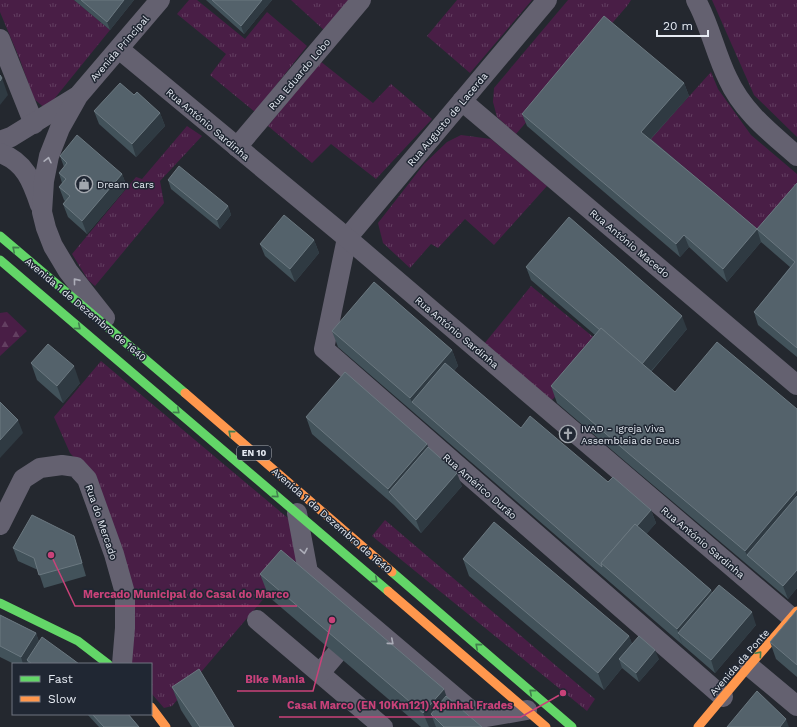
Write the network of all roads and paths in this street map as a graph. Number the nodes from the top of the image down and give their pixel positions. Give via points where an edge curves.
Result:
1 (160, 0) edge
2 (361, 0) edge
3 (547, 0) edge
4 (696, 0) edge
5 (0, 39) edge
6 (118, 49) junction
7 (78, 96) junction
8 (462, 101) junction
9 (34, 124) junction
10 (0, 141) edge
11 (237, 147) junction
12 (0, 153) edge
13 (797, 156) edge
14 (42, 212) junction
15 (0, 236) edge
16 (347, 238) junction
17 (0, 260) edge
18 (126, 344) junction
19 (797, 385) edge
20 (297, 513) junction
21 (0, 525) edge
22 (0, 603) edge
23 (794, 614) edge
24 (257, 620) dead end
25 (336, 654) edge
26 (107, 663) edge
27 (122, 663) edge
28 (749, 666) junction
29 (320, 673) junction
30 (723, 697) junction
31 (797, 706) edge
32 (152, 708) edge
33 (527, 710) junction
34 (166, 727) edge
35 (383, 727) edge
36 (546, 727) edge
37 (572, 727) edge
38 (698, 727) edge

1 - 6 street, Avenida Principal
2 - 11 street, Rua Eduardo Lobo
3 - 8 street, Rua Augusto de Lacerda
4 - 13 street via 728,80 742,104
5 - 9 street
6 - 7 street, Avenida Principal
6 - 11 street, Rua António Sardinha
7 - 9 street, Avenida Principal
14 -> 7 street, Avenida Principal via 49,156 60,128
8 - 16 street, Rua Augusto de Lacerda
8 - 19 street, Rua António Macedo
9 - 10 street, Avenida Principal via 11,138
11 - 16 street, Rua António Sardinha
12 - 14 street, Avenida Principal via 27,173
18 -> 14 street, Avenida Principal via 68,271 53,246
18 -> 15 main road, Avenida 1 de Dezembro de 1640 / EN 10
16 - 23 street, Rua António Sardinha
16 - 30 street, Rua Américo Durão via 324,349
17 -> 20 main road, Avenida 1 de Dezembro de 1640 / EN 10
37 -> 18 main road, Avenida 1 de Dezembro de 1640 / EN 10
20 -> 33 main road, Avenida 1 de Dezembro de 1640 / EN 10
20 -> 33 street, Avenida 1 de Dezembro de 1640 via 308,572 360,625 480,718
21 - 27 street, Rua do Mercado via 23,479 40,468 62,465 76,467 87,479 125,593
22 - 26 main road via 78,641
28 -> 23 main road, Avenida da Ponte
24 - 29 street
25 - 29 street
28 - 30 main road, Avenida da Ponte
28 - 31 street
29 - 35 street
30 - 38 main road, Avenida da Ponte
32 - 34 main road
33 - 36 main road, Avenida 1 de Dezembro de 1640 / EN 10

